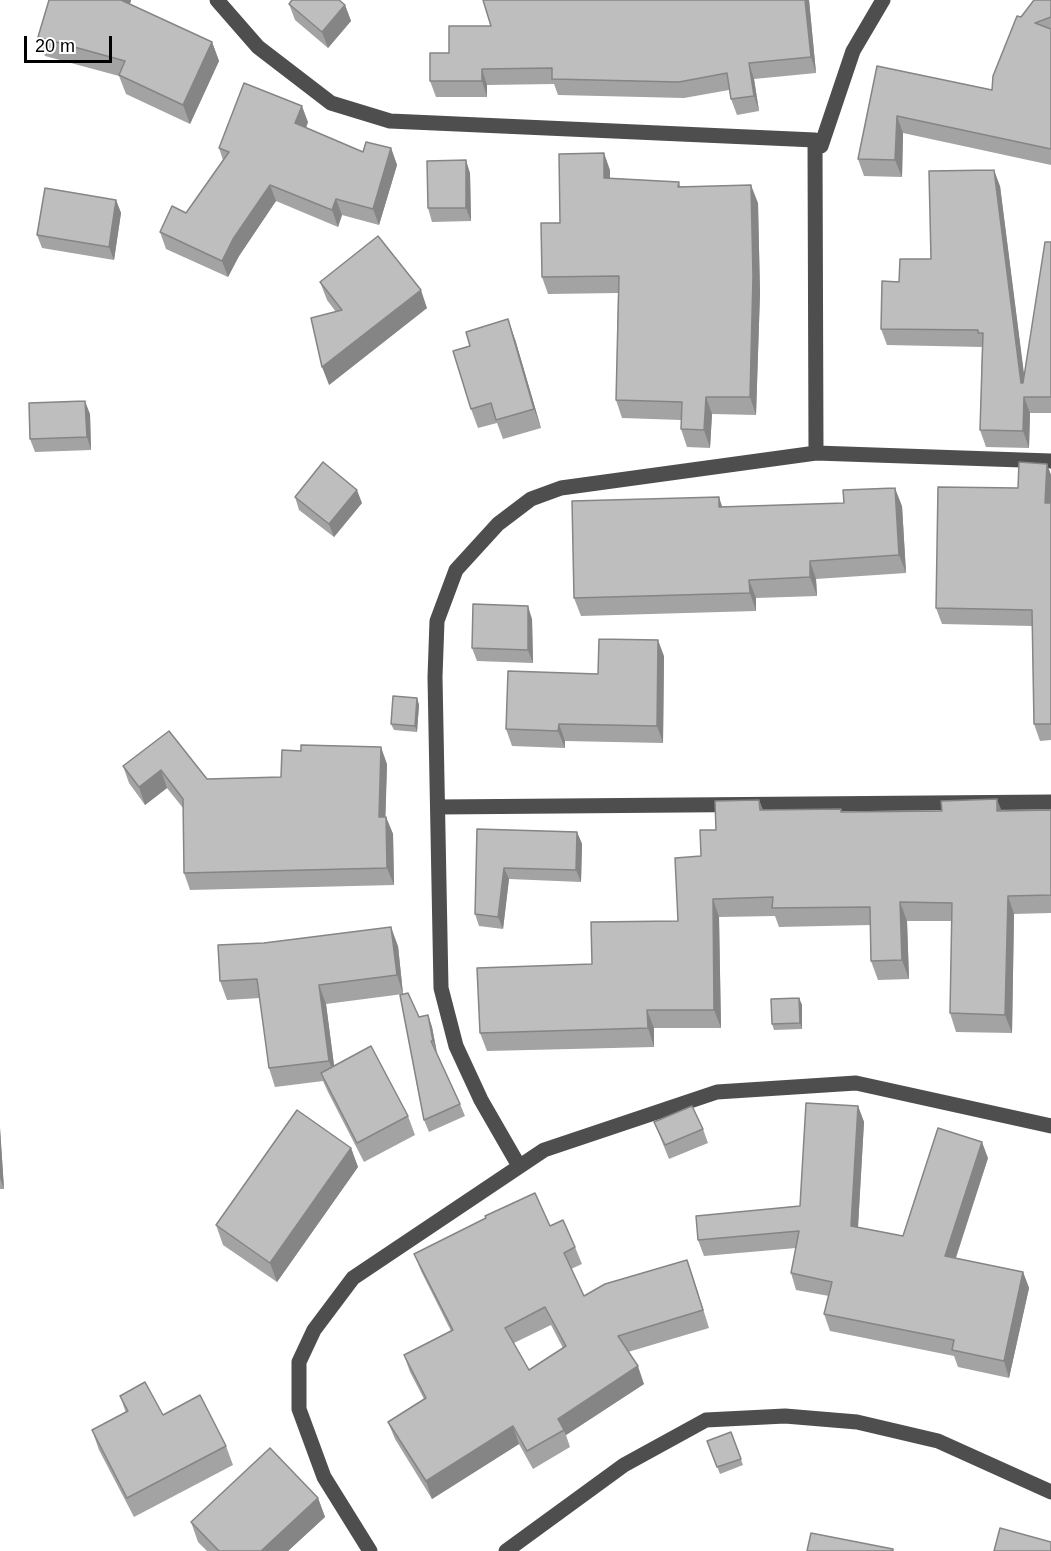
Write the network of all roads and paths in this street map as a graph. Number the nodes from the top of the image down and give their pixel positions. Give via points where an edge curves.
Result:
1 (217, 0) edge
2 (883, 0) edge
3 (815, 140) junction
4 (816, 453) junction
5 (1051, 461) edge
6 (1051, 802) edge
7 (438, 807) junction
8 (1051, 1126) edge
9 (519, 1166) junction
10 (1051, 1492) edge
11 (370, 1551) edge
12 (506, 1551) edge

1 - 3 street via 258,46 331,103 390,121
2 - 3 street via 854,51 821,146
3 - 4 street
4 - 5 street
4 - 7 street via 561,488 531,499 498,524 456,570 437,621
6 - 7 street
7 - 9 street via 441,988 456,1046
8 - 9 street via 856,1083 717,1092 544,1150
9 - 11 street via 353,1278 314,1330 298,1362 300,1409 324,1477
10 - 12 street via 938,1441 857,1422 785,1416 706,1420 624,1465

